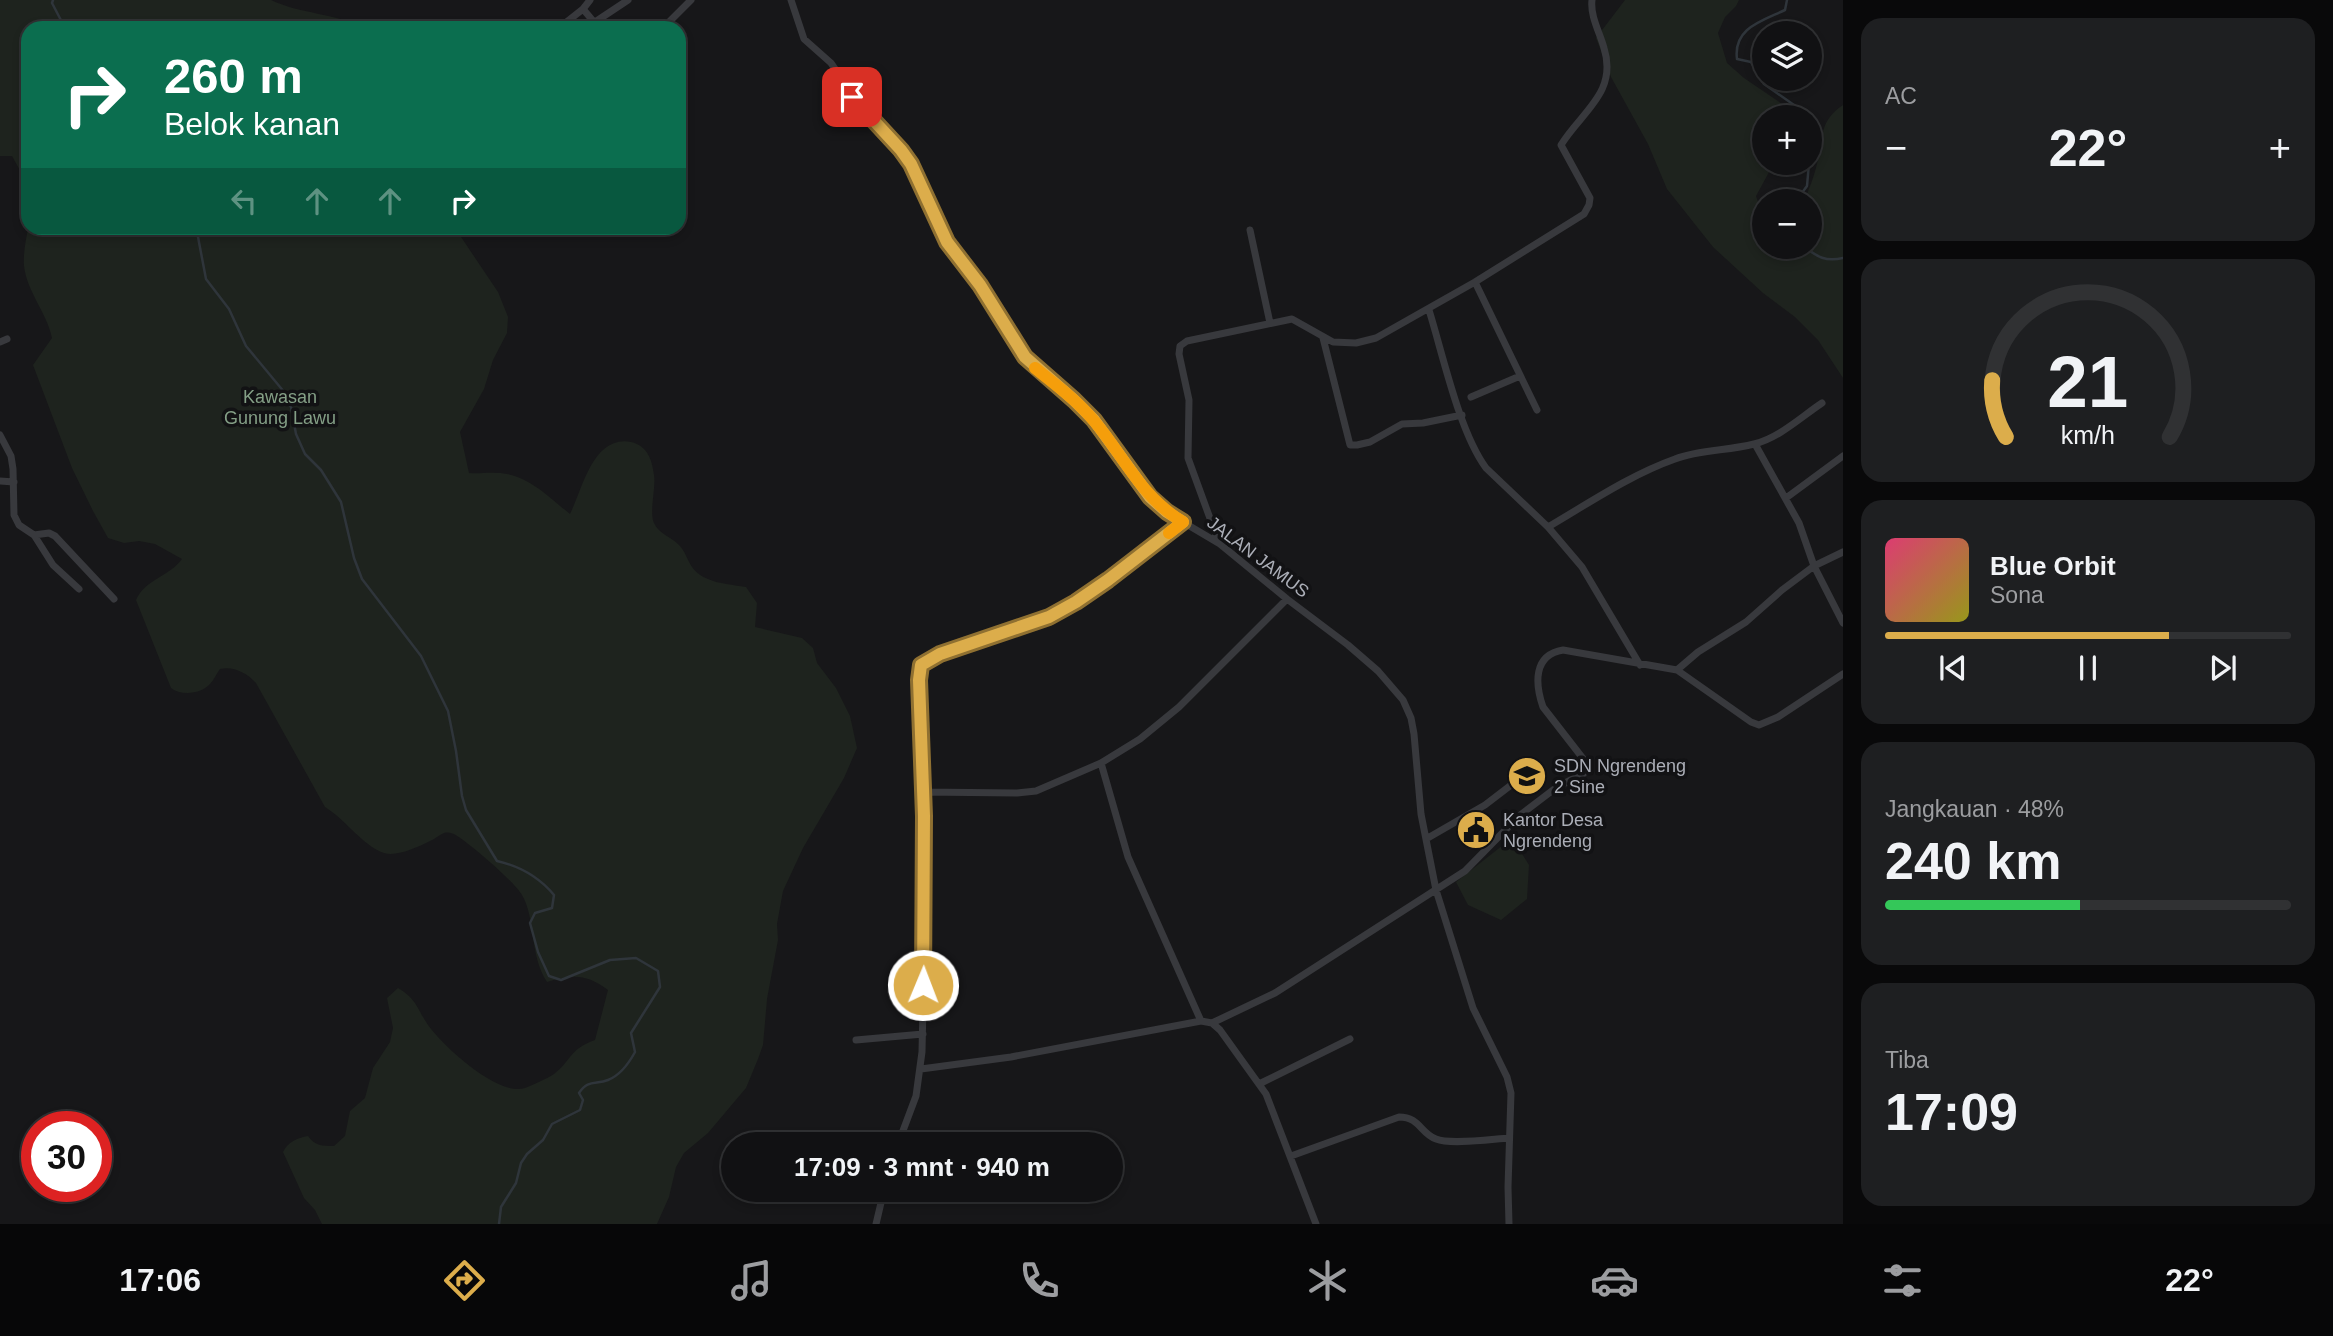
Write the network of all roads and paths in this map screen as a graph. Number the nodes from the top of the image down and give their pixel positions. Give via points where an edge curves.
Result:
1 (590, 0) edge
2 (628, 0) edge
3 (691, 0) edge
4 (791, 0) edge
5 (1592, 0) edge
6 (583, 9) junction
7 (568, 21) edge
8 (594, 21) edge
9 (602, 21) edge
10 (670, 21) edge
11 (1250, 230) dead end
12 (1475, 282) junction
13 (1429, 310) junction
14 (1270, 323) junction
15 (1323, 338) junction
16 (1520, 376) junction
17 (1471, 397) dead end
18 (1822, 402) dead end
19 (1536, 410) dead end
20 (1462, 415) junction
21 (0, 435) edge
22 (1755, 444) junction
23 (1843, 456) edge
24 (0, 481) edge
25 (14, 482) junction
26 (1786, 498) junction
27 (1183, 522) junction
28 (1548, 527) junction
29 (34, 535) junction
30 (1220, 544) junction
31 (1843, 552) edge
32 (1814, 566) junction
33 (79, 589) dead end
34 (114, 599) dead end
35 (1287, 600) junction
36 (1843, 623) edge
37 (1640, 665) junction
38 (1677, 670) junction
39 (1843, 674) edge
40 (1101, 763) junction
41 (1515, 782) dead end
42 (923, 792) junction
43 (1426, 839) junction
44 (1436, 890) junction
45 (1201, 1021) junction
46 (1212, 1023) junction
47 (923, 1034) junction
48 (1350, 1039) dead end
49 (856, 1040) dead end
50 (921, 1069) junction
51 (1259, 1084) junction
52 (902, 1132) edge
53 (1509, 1138) junction
54 (1291, 1156) junction
55 (881, 1202) edge
56 (876, 1224) edge
57 (1316, 1224) edge
58 (1509, 1224) edge

1 - 6 street
2 - 9 street
3 - 10 street
4 - 27 street, JALAN JAMUS via 804,39 831,63 861,107 911,164 947,242 1025,357 1094,420 1150,497
5 - 12 street via 1606,52 1607,79 1591,109 1561,145 1590,198 1589,205 1584,214
6 - 7 street
6 - 8 street
11 - 14 street
12 - 13 street
12 - 16 street
13 - 15 street via 1368,341 1340,343
13 - 20 street
14 - 15 street via 1292,319
14 - 30 street via 1180,346 1189,400 1188,458
15 - 20 street via 1352,446 1370,442 1402,424
16 - 17 street
16 - 19 street
18 - 22 street
20 - 28 street via 1486,468
21 - 25 street via 11,456
22 - 26 street
22 - 28 street via 1663,463
23 - 26 street
24 - 25 street
25 - 29 street via 14,515 19,525
26 - 32 street
27 - 30 street, JALAN JAMUS
27 - 42 street via 1067,607 931,657 921,665
28 - 37 street via 1593,582
29 - 33 street via 45,555
29 - 34 street via 55,536
30 - 35 street, JALAN JAMUS
31 - 32 street
32 - 36 street
32 - 38 street
35 - 40 street via 1179,707
35 - 43 street, JALAN JAMUS via 1378,671 1403,701 1414,734
37 - 38 street
37 - 44 street via 1563,650 1546,657 1536,683 1540,697 1588,769 1535,803 1465,872
38 - 39 street via 1759,725
40 - 42 street via 1036,791
40 - 45 street via 1128,857
41 - 43 street
42 - 47 street
43 - 44 street, JALAN JAMUS
44 - 46 street via 1275,993
44 - 53 street, JALAN JAMUS via 1474,1008 1507,1077 1512,1110
45 - 46 street
45 - 50 street
46 - 51 street
47 - 49 street
47 - 50 street
48 - 51 street
50 - 52 street
51 - 54 street
53 - 54 street via 1435,1139 1408,1117 1399,1117
53 - 58 street, JALAN JAMUS
54 - 57 street
55 - 56 street

